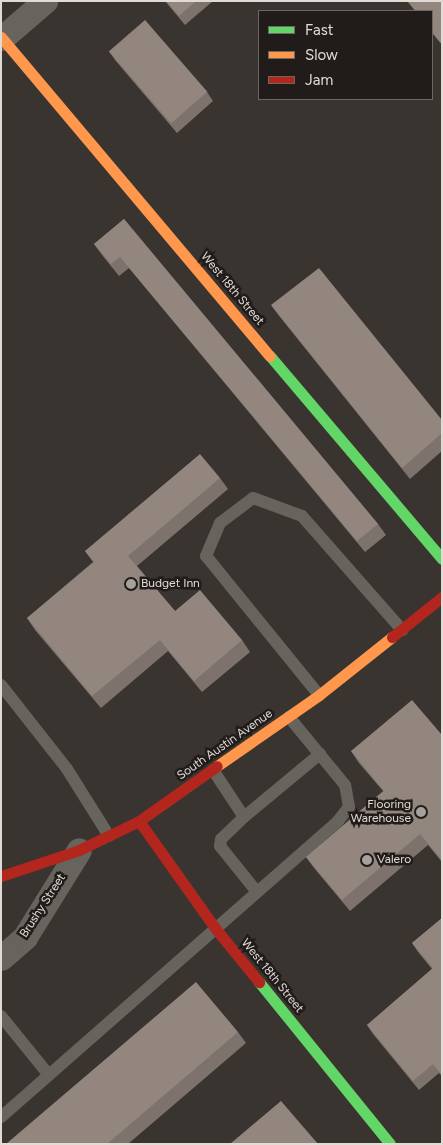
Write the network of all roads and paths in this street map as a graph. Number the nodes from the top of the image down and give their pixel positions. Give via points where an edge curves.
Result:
1 (45, 1) edge
2 (2, 38) edge
3 (442, 559) edge
4 (442, 597) edge
5 (402, 630) junction
6 (1, 686) edge
7 (319, 695) junction
8 (289, 717) junction
9 (320, 754) junction
10 (213, 770) junction
11 (244, 817) junction
12 (139, 821) junction
13 (109, 836) junction
14 (79, 850) junction
15 (1, 876) edge
16 (257, 892) junction
17 (215, 928) junction
18 (1, 958) edge
19 (1, 1016) edge
20 (49, 1075) junction
21 (1, 1117) edge
22 (390, 1144) edge

1 - 2 street
2 - 3 street, West 18th Street
4 - 5 street, South Austin Avenue
5 - 7 street, South Austin Avenue
5 - 7 lane via 302,516 253,498 220,522 206,556
6 - 13 lane via 67,769
7 - 8 street, South Austin Avenue
8 - 9 lane
8 - 10 street, South Austin Avenue
9 - 11 lane
9 - 16 lane via 345,785 348,807 338,822
10 - 11 lane
10 - 12 street, South Austin Avenue
11 - 16 lane via 221,839 220,846
12 - 13 street, South Austin Avenue
12 - 17 street, West 18th Street
13 - 14 street, South Austin Avenue
14 - 15 street, South Austin Avenue
14 - 18 street, Brushy Street via 25,937
16 - 17 lane
17 - 20 lane
17 - 22 street, West 18th Street
19 - 20 lane
20 - 21 lane

